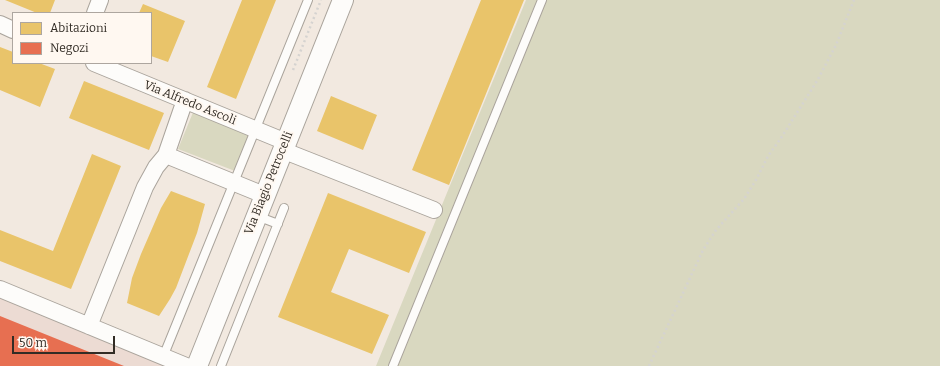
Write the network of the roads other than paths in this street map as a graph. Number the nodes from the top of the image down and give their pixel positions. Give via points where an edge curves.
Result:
1 (100, 0) edge
2 (308, 0) edge
3 (343, 0) edge
4 (542, 0) edge
5 (95, 12) edge
6 (0, 24) edge
7 (12, 30) edge
8 (96, 64) edge
9 (185, 100) junction
10 (256, 130) junction
11 (284, 146) junction
12 (166, 155) junction
13 (234, 183) junction
14 (264, 195) junction
15 (284, 208) dead end
16 (434, 210) dead end
17 (256, 216) junction
18 (278, 224) junction
19 (0, 289) edge
20 (89, 326) junction
21 (163, 357) junction
22 (197, 365) edge
23 (221, 366) edge
24 (394, 366) edge

1 - 5 street
2 - 10 lane
3 - 11 street, Via Biagio Petrocelli
4 - 24 lane
6 - 7 street
8 - 9 street, Via Alfredo Ascoli
9 - 10 street, Via Alfredo Ascoli
9 - 12 street
10 - 11 street, Via Alfredo Ascoli
10 - 13 lane
11 - 14 street, Via Biagio Petrocelli
11 - 16 street, Via Alfredo Ascoli
12 - 13 street
12 - 20 street via 145,186
13 - 14 street
13 - 21 lane
14 - 17 street, Via Biagio Petrocelli
15 - 18 lane
17 - 18 lane
17 - 22 street, Via Biagio Petrocelli
18 - 23 lane
19 - 20 street
20 - 21 street
21 - 22 street

